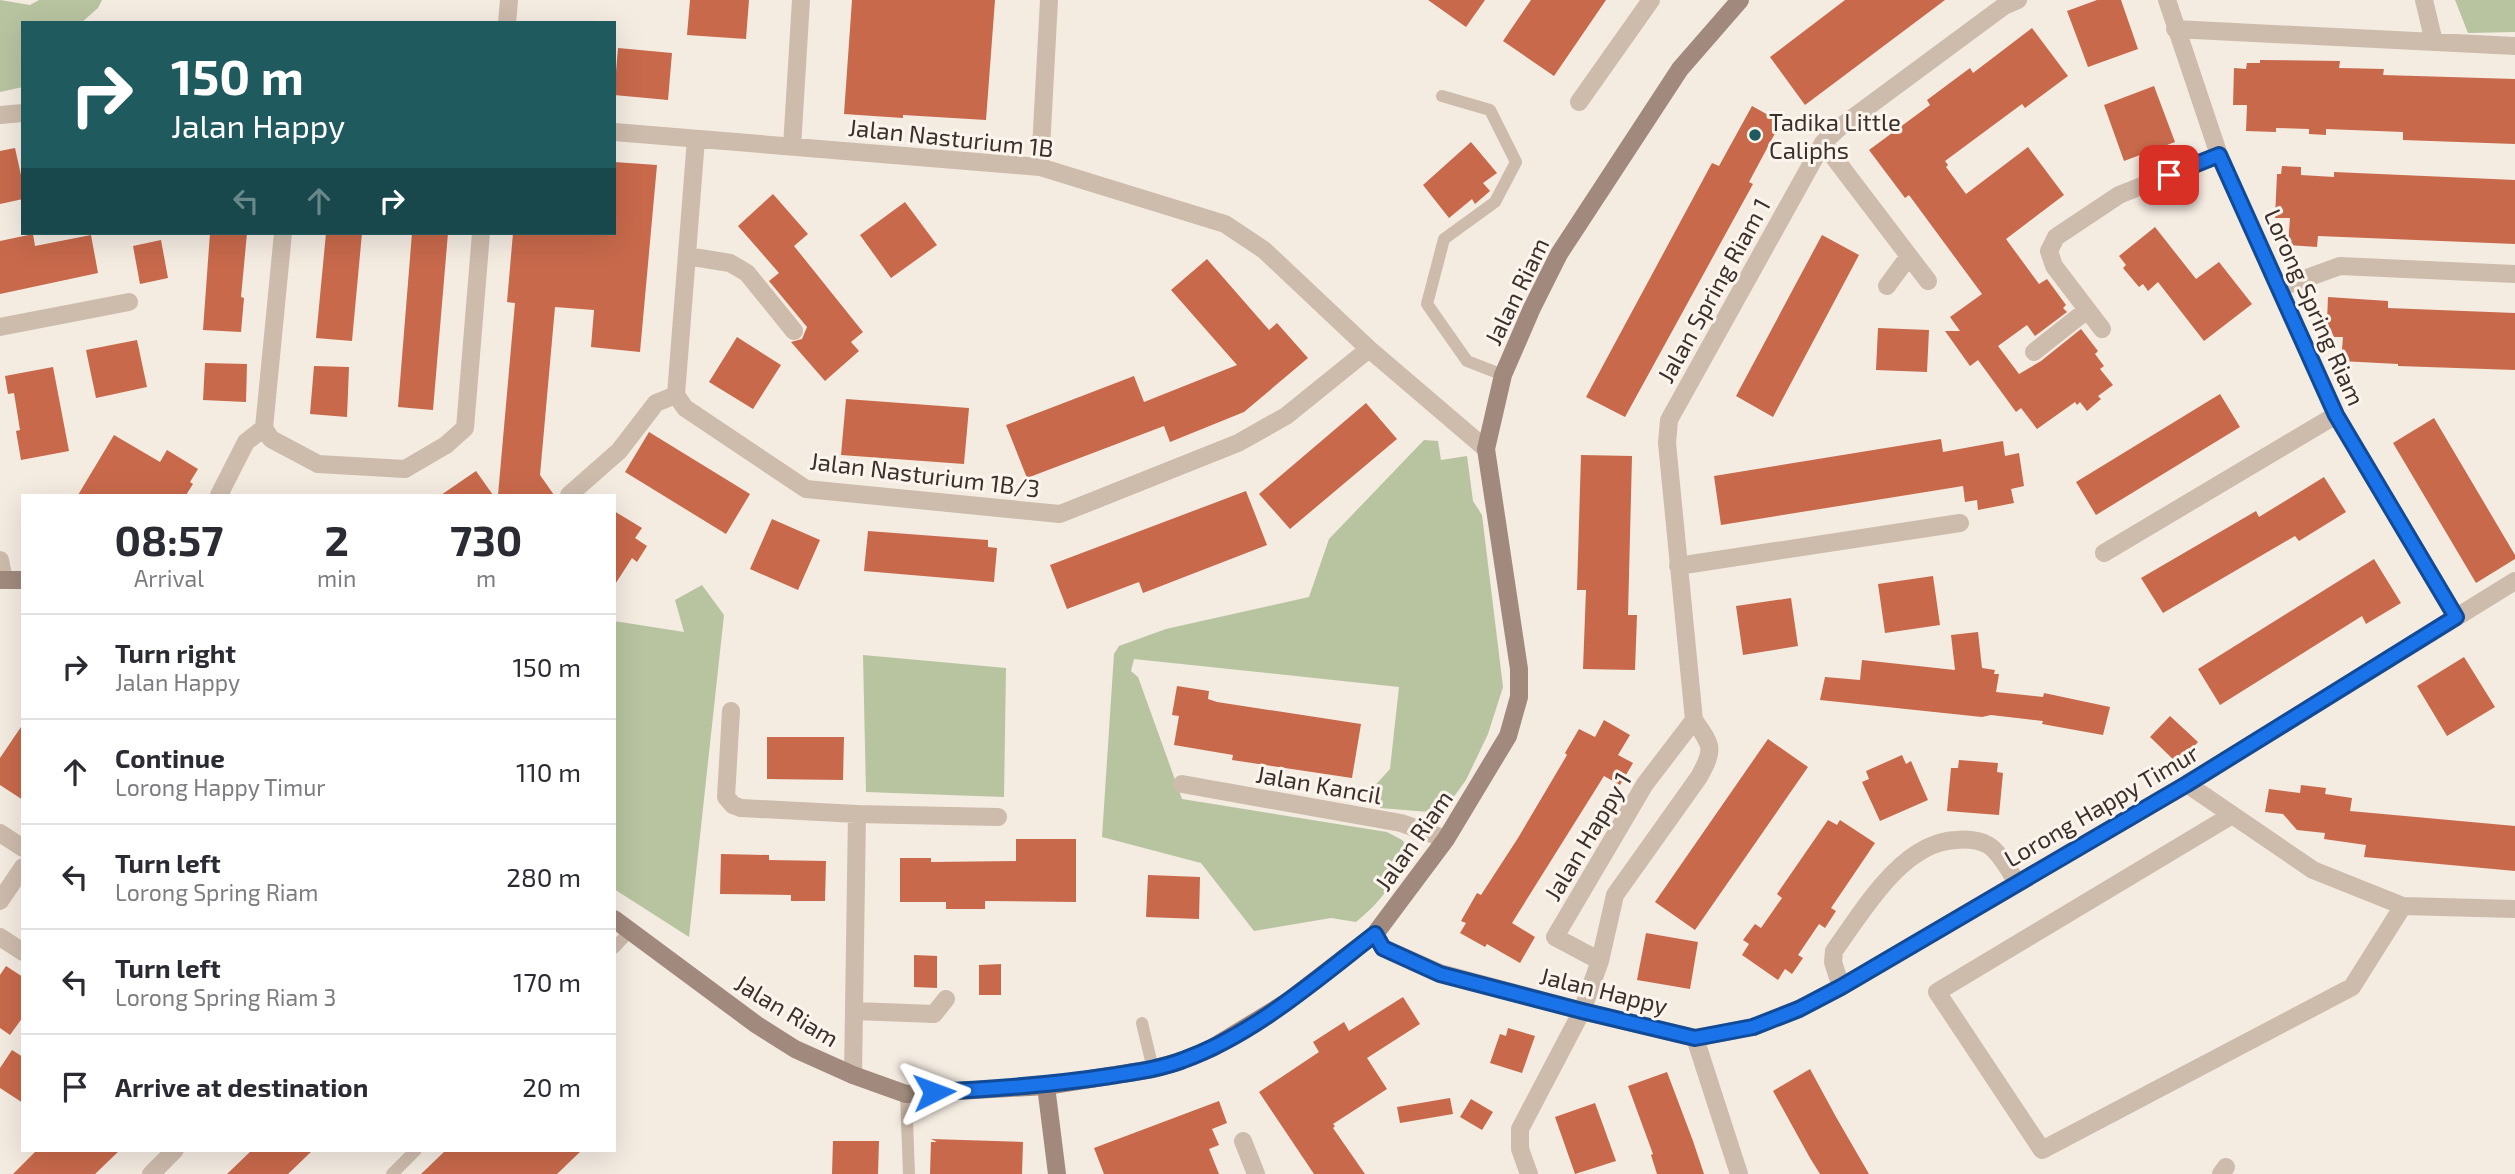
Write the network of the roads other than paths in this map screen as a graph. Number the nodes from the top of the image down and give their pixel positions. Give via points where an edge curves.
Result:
1 (509, 0) edge
2 (801, 0) edge
3 (1049, 0) edge
4 (1651, 0) edge
5 (1740, 0) edge
6 (2018, 0) edge
7 (2167, 0) edge
8 (2424, 0) edge
9 (507, 21) edge
10 (2175, 29) junction
11 (2434, 42) junction
12 (2515, 46) edge
13 (1442, 96) dead end
14 (1579, 102) dead end
15 (21, 113) edge
16 (0, 114) edge
17 (616, 132) edge
18 (696, 139) junction
19 (1823, 143) junction
20 (792, 147) junction
21 (2219, 155) junction
22 (1040, 166) junction
23 (283, 235) edge
24 (481, 235) edge
25 (687, 256) junction
26 (1909, 256) junction
27 (2515, 274) edge
28 (1928, 281) dead end
29 (1887, 286) dead end
30 (2278, 288) junction
31 (129, 302) dead end
32 (2087, 310) junction
33 (0, 327) edge
34 (2102, 329) dead end
35 (794, 331) dead end
36 (1369, 348) junction
37 (2034, 352) dead end
38 (1503, 374) junction
39 (676, 395) junction
40 (2336, 415) junction
41 (264, 428) junction
42 (1486, 449) junction
43 (220, 494) edge
44 (570, 494) edge
45 (1960, 523) dead end
46 (2104, 553) dead end
47 (0, 560) edge
48 (1678, 566) junction
49 (2, 580) edge
50 (21, 580) edge
51 (2515, 581) edge
52 (2456, 617) junction
53 (731, 711) dead end
54 (1693, 715) junction
55 (1182, 784) dead end
56 (2187, 784) junction
57 (857, 814) junction
58 (2232, 815) junction
59 (998, 817) dead end
60 (0, 833) edge
61 (1446, 839) junction
62 (21, 847) edge
63 (21, 870) edge
64 (2017, 883) junction
65 (0, 901) edge
66 (2403, 906) junction
67 (2515, 909) edge
68 (616, 920) edge
69 (631, 930) junction
70 (1375, 934) junction
71 (0, 937) edge
72 (616, 946) edge
73 (21, 951) edge
74 (1600, 961) junction
75 (1841, 987) junction
76 (946, 999) dead end
77 (855, 1011) junction
78 (1582, 1011) junction
79 (1142, 1023) dead end
80 (1695, 1038) junction
81 (1153, 1069) junction
82 (853, 1075) junction
83 (1046, 1086) junction
84 (906, 1094) junction
85 (1243, 1140) dead end
86 (173, 1152) edge
87 (414, 1152) edge
88 (151, 1174) edge
89 (392, 1174) edge
90 (909, 1174) edge
91 (1057, 1174) edge
92 (1256, 1174) edge
93 (1529, 1174) edge
94 (1739, 1174) edge

1 - 9 street
2 - 20 street
3 - 22 street
4 - 14 street
5 - 38 main road, Jalan Riam via 1680,69 1559,254
6 - 19 street, Jalan Spring Riam 1
7 - 10 street, Lorong Spring Riam
8 - 11 street
10 - 11 street
10 - 21 street, Lorong Spring Riam
11 - 12 street
13 - 38 lane via 1490,110 1516,162 1495,202 1444,239 1427,304 1467,361
15 - 16 street
17 - 18 street, Jalan Nasturium 1B
18 - 20 street, Jalan Nasturium 1B
18 - 25 street
19 - 26 street
19 - 48 street, Jalan Spring Riam 1 via 1669,420
20 - 22 street, Jalan Nasturium 1B
21 - 30 street, Lorong Spring Riam
21 - 32 street via 2119,195 2056,237 2049,251 2054,266
22 - 36 street, Jalan Nasturium 1B via 1225,224 1264,250
23 - 41 street
24 - 41 street via 465,428 405,469 318,464 271,439
25 - 35 street via 730,263 747,273
25 - 39 street
26 - 28 street
26 - 29 street
27 - 30 street via 2340,266
30 - 40 street, Lorong Spring Riam
31 - 33 street
32 - 34 street
32 - 37 street
36 - 39 street, Jalan Nasturium 1B/3 via 1286,416 1238,443 1060,514 806,489 685,408
36 - 42 street, Jalan Nasturium 1B
38 - 42 main road, Jalan Riam
39 - 44 street via 656,403 619,451
40 - 46 street
40 - 52 street, Lorong Spring Riam
41 - 43 street via 246,442
42 - 61 main road, Jalan Riam via 1519,697 1508,736
45 - 48 street
47 - 49 street
48 - 54 street, Jalan Spring Riam 1
49 - 50 main road
51 - 52 street, Lorong Happy Timur
52 - 56 street, Lorong Happy Timur
53 - 57 street via 726,797 733,805
54 - 74 street via 1709,741 1710,757 1615,895
54 - 74 street, Jalan Happy 1 via 1644,784 1555,937
55 - 61 street, Jalan Kancil via 1401,823
56 - 58 street
56 - 64 street, Lorong Happy Timur
57 - 59 street
57 - 77 street
58 - 66 street via 2313,870
58 - 66 street via 1937,992 2042,1150 2352,986
60 - 62 street
61 - 70 main road, Jalan Riam
63 - 65 street
64 - 75 street, Lorong Happy Timur
64 - 75 street via 1988,845 1968,839 1942,840 1912,855 1894,871 1834,951
66 - 67 street
68 - 69 main road, Jalan Riam
69 - 72 lane
69 - 82 main road, Jalan Riam via 757,1025 795,1049
70 - 78 street, Jalan Happy via 1383,948 1440,974
70 - 81 main road, Jalan Riam via 1287,1002 1212,1048
71 - 73 street
74 - 78 street
75 - 80 street, Lorong Happy Timur via 1753,1027
76 - 77 street via 934,1014
77 - 82 street
78 - 80 street, Jalan Happy
78 - 93 street via 1520,1129 1520,1149
79 - 81 lane
80 - 94 street, Jalan Happy
81 - 83 main road, Jalan Riam
82 - 84 main road, Jalan Riam
83 - 84 main road, Jalan Riam
83 - 91 main road
84 - 90 lane
85 - 92 street
86 - 88 street
87 - 89 lane

